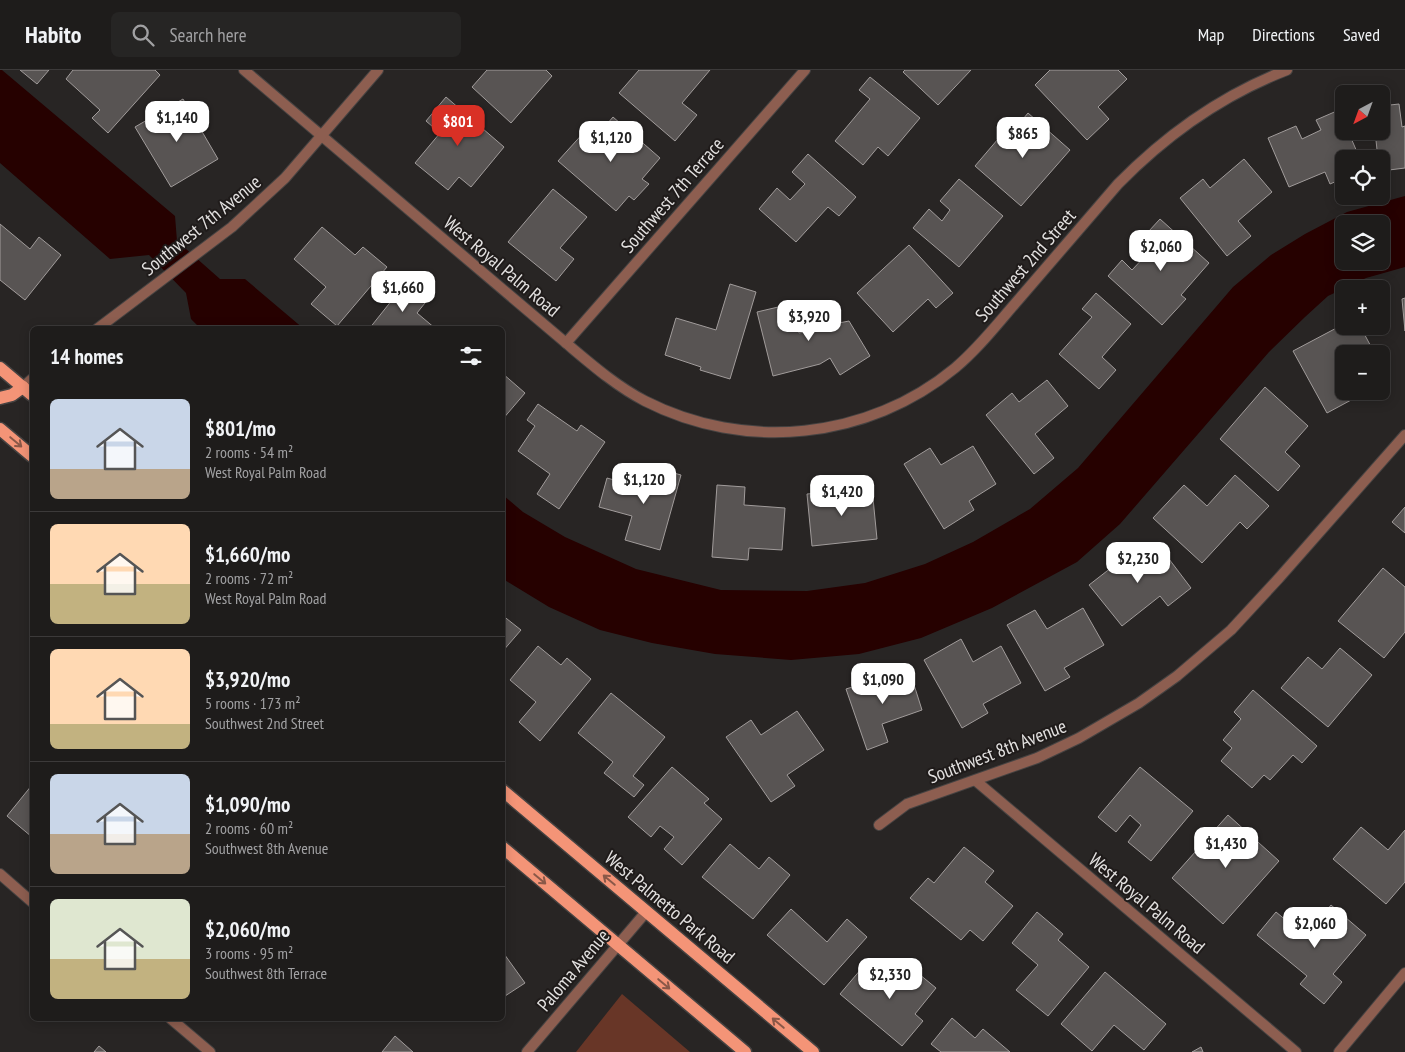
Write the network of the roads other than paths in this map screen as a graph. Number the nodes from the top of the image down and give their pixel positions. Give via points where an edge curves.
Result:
1 (244, 70) edge
2 (378, 70) edge
3 (805, 70) edge
4 (1287, 70) edge
5 (322, 136) junction
6 (101, 326) edge
7 (566, 343) junction
8 (0, 368) edge
9 (29, 387) edge
10 (0, 398) edge
11 (0, 429) edge
12 (767, 433) joint
13 (1405, 435) edge
14 (30, 454) edge
15 (976, 781) junction
16 (505, 793) edge
17 (880, 825) dead end
18 (505, 850) edge
19 (0, 874) edge
20 (30, 900) edge
21 (646, 912) junction
22 (618, 944) junction
23 (1405, 973) edge
24 (173, 1021) edge
25 (210, 1052) edge
26 (527, 1052) edge
27 (745, 1052) edge
28 (813, 1052) edge
29 (1296, 1052) edge
30 (1339, 1052) edge

1 - 5 street, West Royal Palm Road
2 - 5 street, Southwest 7th Avenue
3 - 7 street, Southwest 7th Terrace
4 - 12 street, Southwest 2nd Street via 1219,102 1136,165 973,352 934,384 912,398 866,418 816,430
5 - 6 street, Southwest 7th Avenue via 285,178 232,227
5 - 7 street, West Royal Palm Road
7 - 12 street, West Royal Palm Road via 622,387 667,411 716,426
8 - 9 main road
9 - 10 main road
11 -> 14 main road
13 - 15 street, Southwest 8th Avenue via 1230,630 1177,676 1139,703 1079,738
15 - 17 street, Southwest 8th Avenue via 907,804
15 - 29 street, West Royal Palm Road
21 -> 16 main road, West Palmetto Park Road
18 -> 22 main road
19 - 20 street
21 - 22 street, Paloma Avenue
28 -> 21 main road, West Palmetto Park Road
22 - 26 street, Paloma Avenue
22 -> 27 main road
23 - 30 street
24 - 25 street

